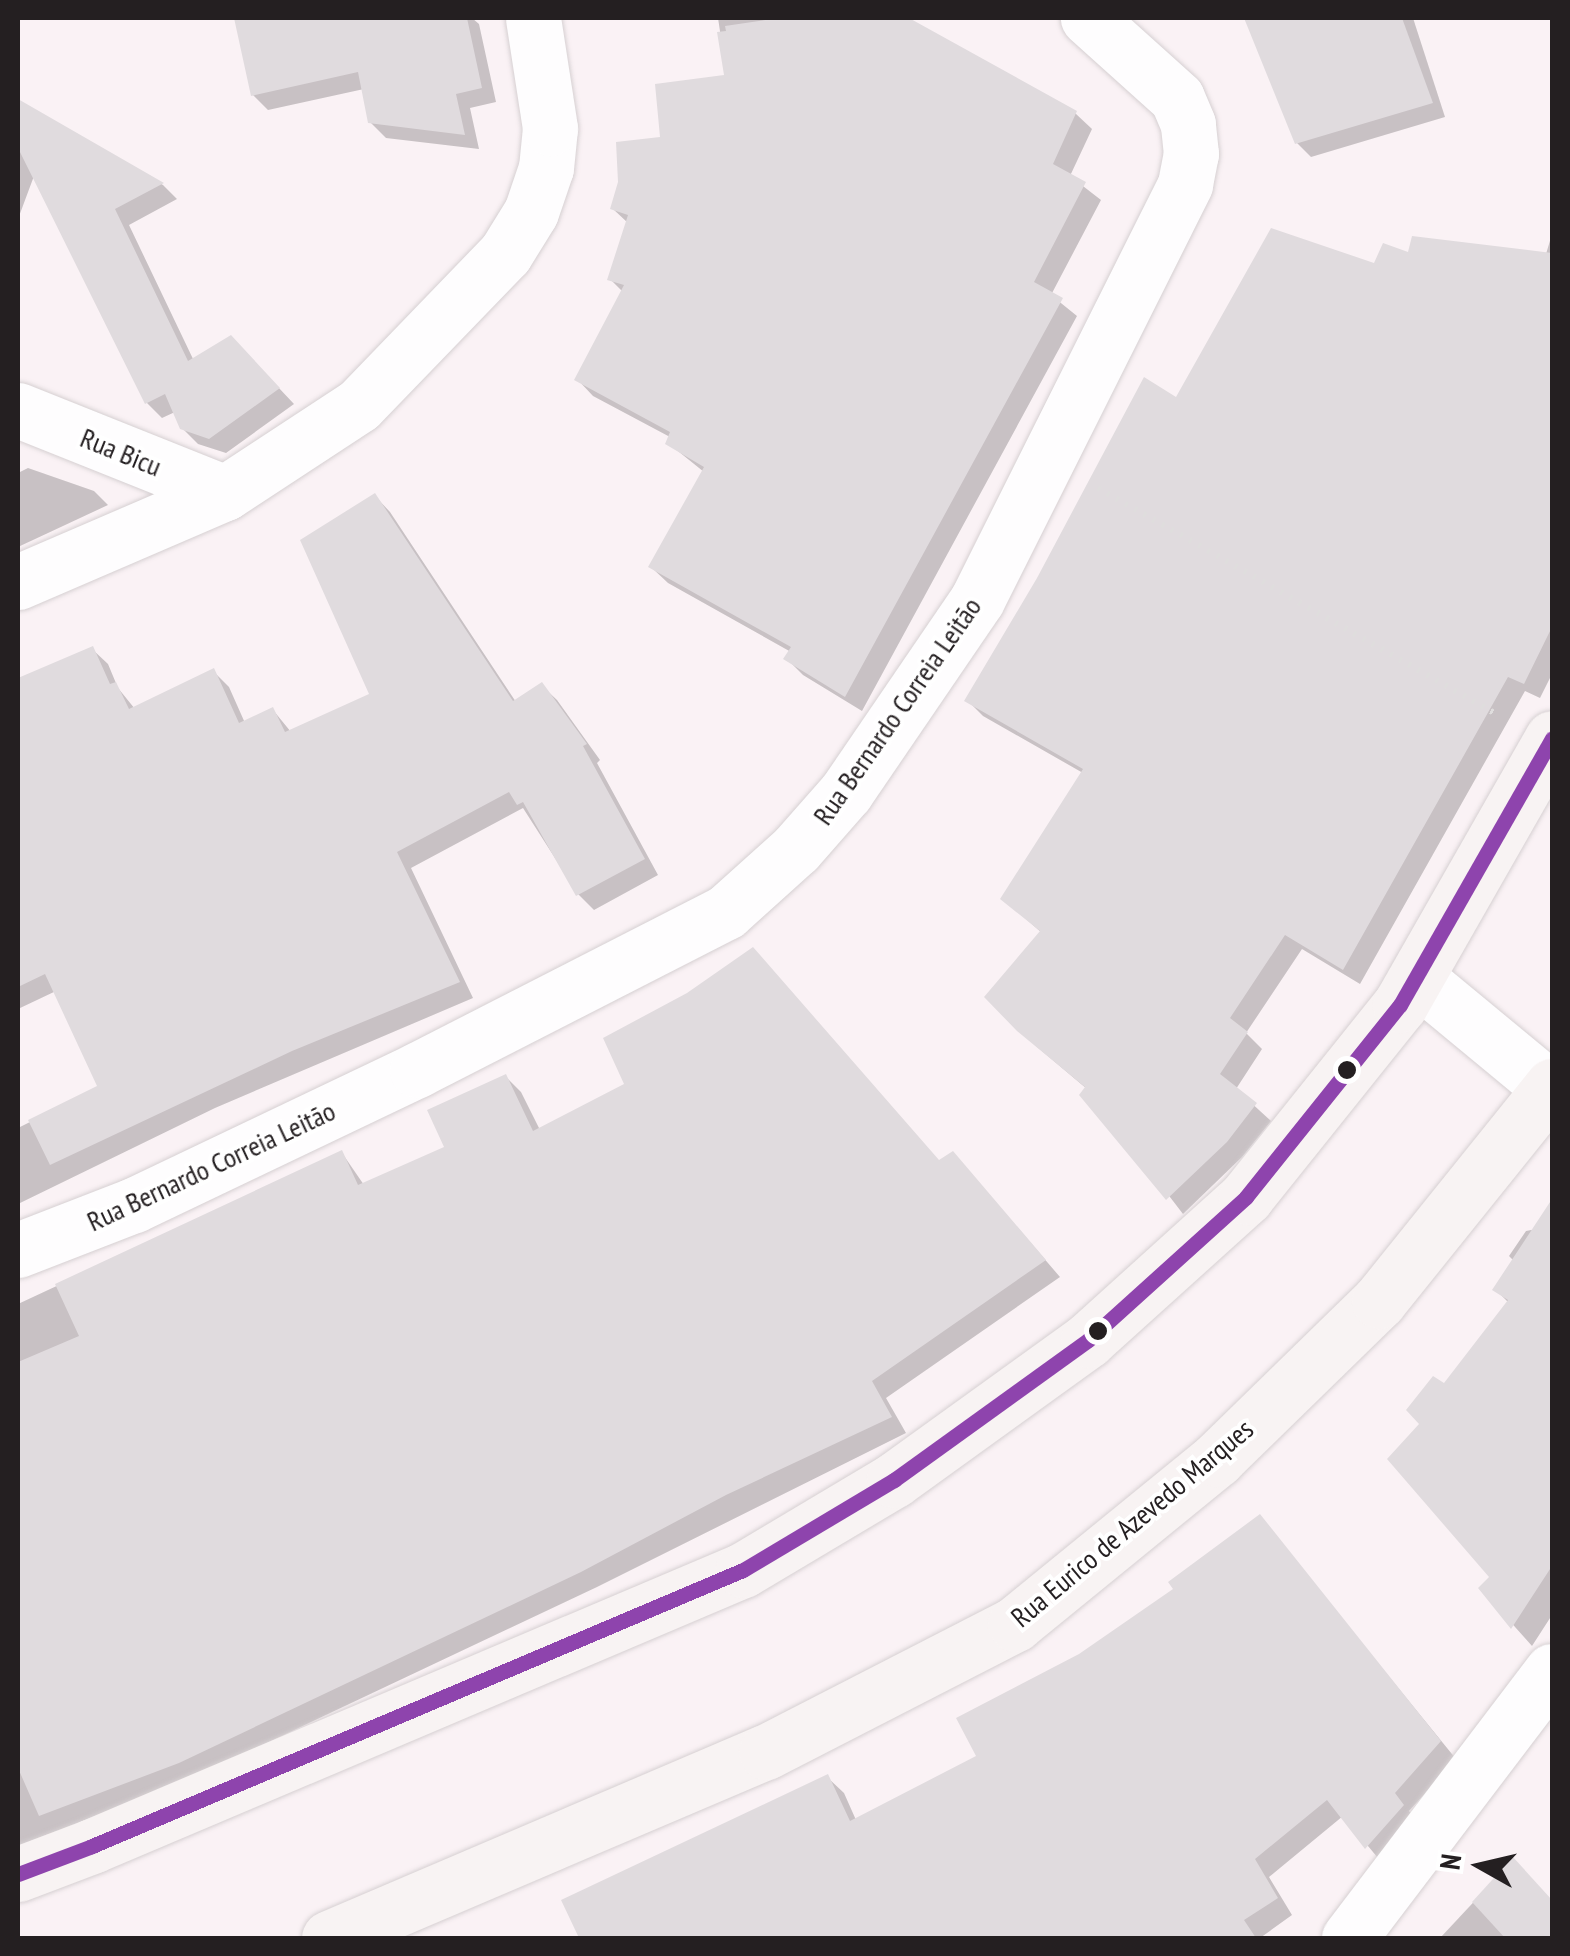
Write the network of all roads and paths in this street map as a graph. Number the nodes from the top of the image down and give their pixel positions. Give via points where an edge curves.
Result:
1 (533, 18) edge
2 (1088, 18) edge
3 (18, 410) edge
4 (1047, 460) junction
5 (225, 493) junction
6 (18, 582) edge
7 (1551, 741) edge
8 (1418, 979) junction
9 (1552, 1088) edge
10 (18, 1250) edge
11 (1552, 1671) edge
12 (18, 1874) edge
13 (330, 1938) edge
14 (1349, 1938) edge

1 - 5 street via 550,128 546,168 532,212 505,254 360,404
2 - 4 street, Rua Bernardo Correia Leitão via 1177,98 1191,154 1185,184
3 - 5 street, Rua Bicu
4 - 7 path
4 - 10 street, Rua Bernardo Correia Leitão via 977,600 846,792 726,912 188,1180
5 - 6 street
7 - 8 street
8 - 9 street
8 - 12 street via 1246,1197 1088,1340 894,1480 743,1570
9 - 13 street, Rua Eurico de Azevedo Marques via 1379,1301 1217,1459 1015,1624 766,1752
11 - 14 street

